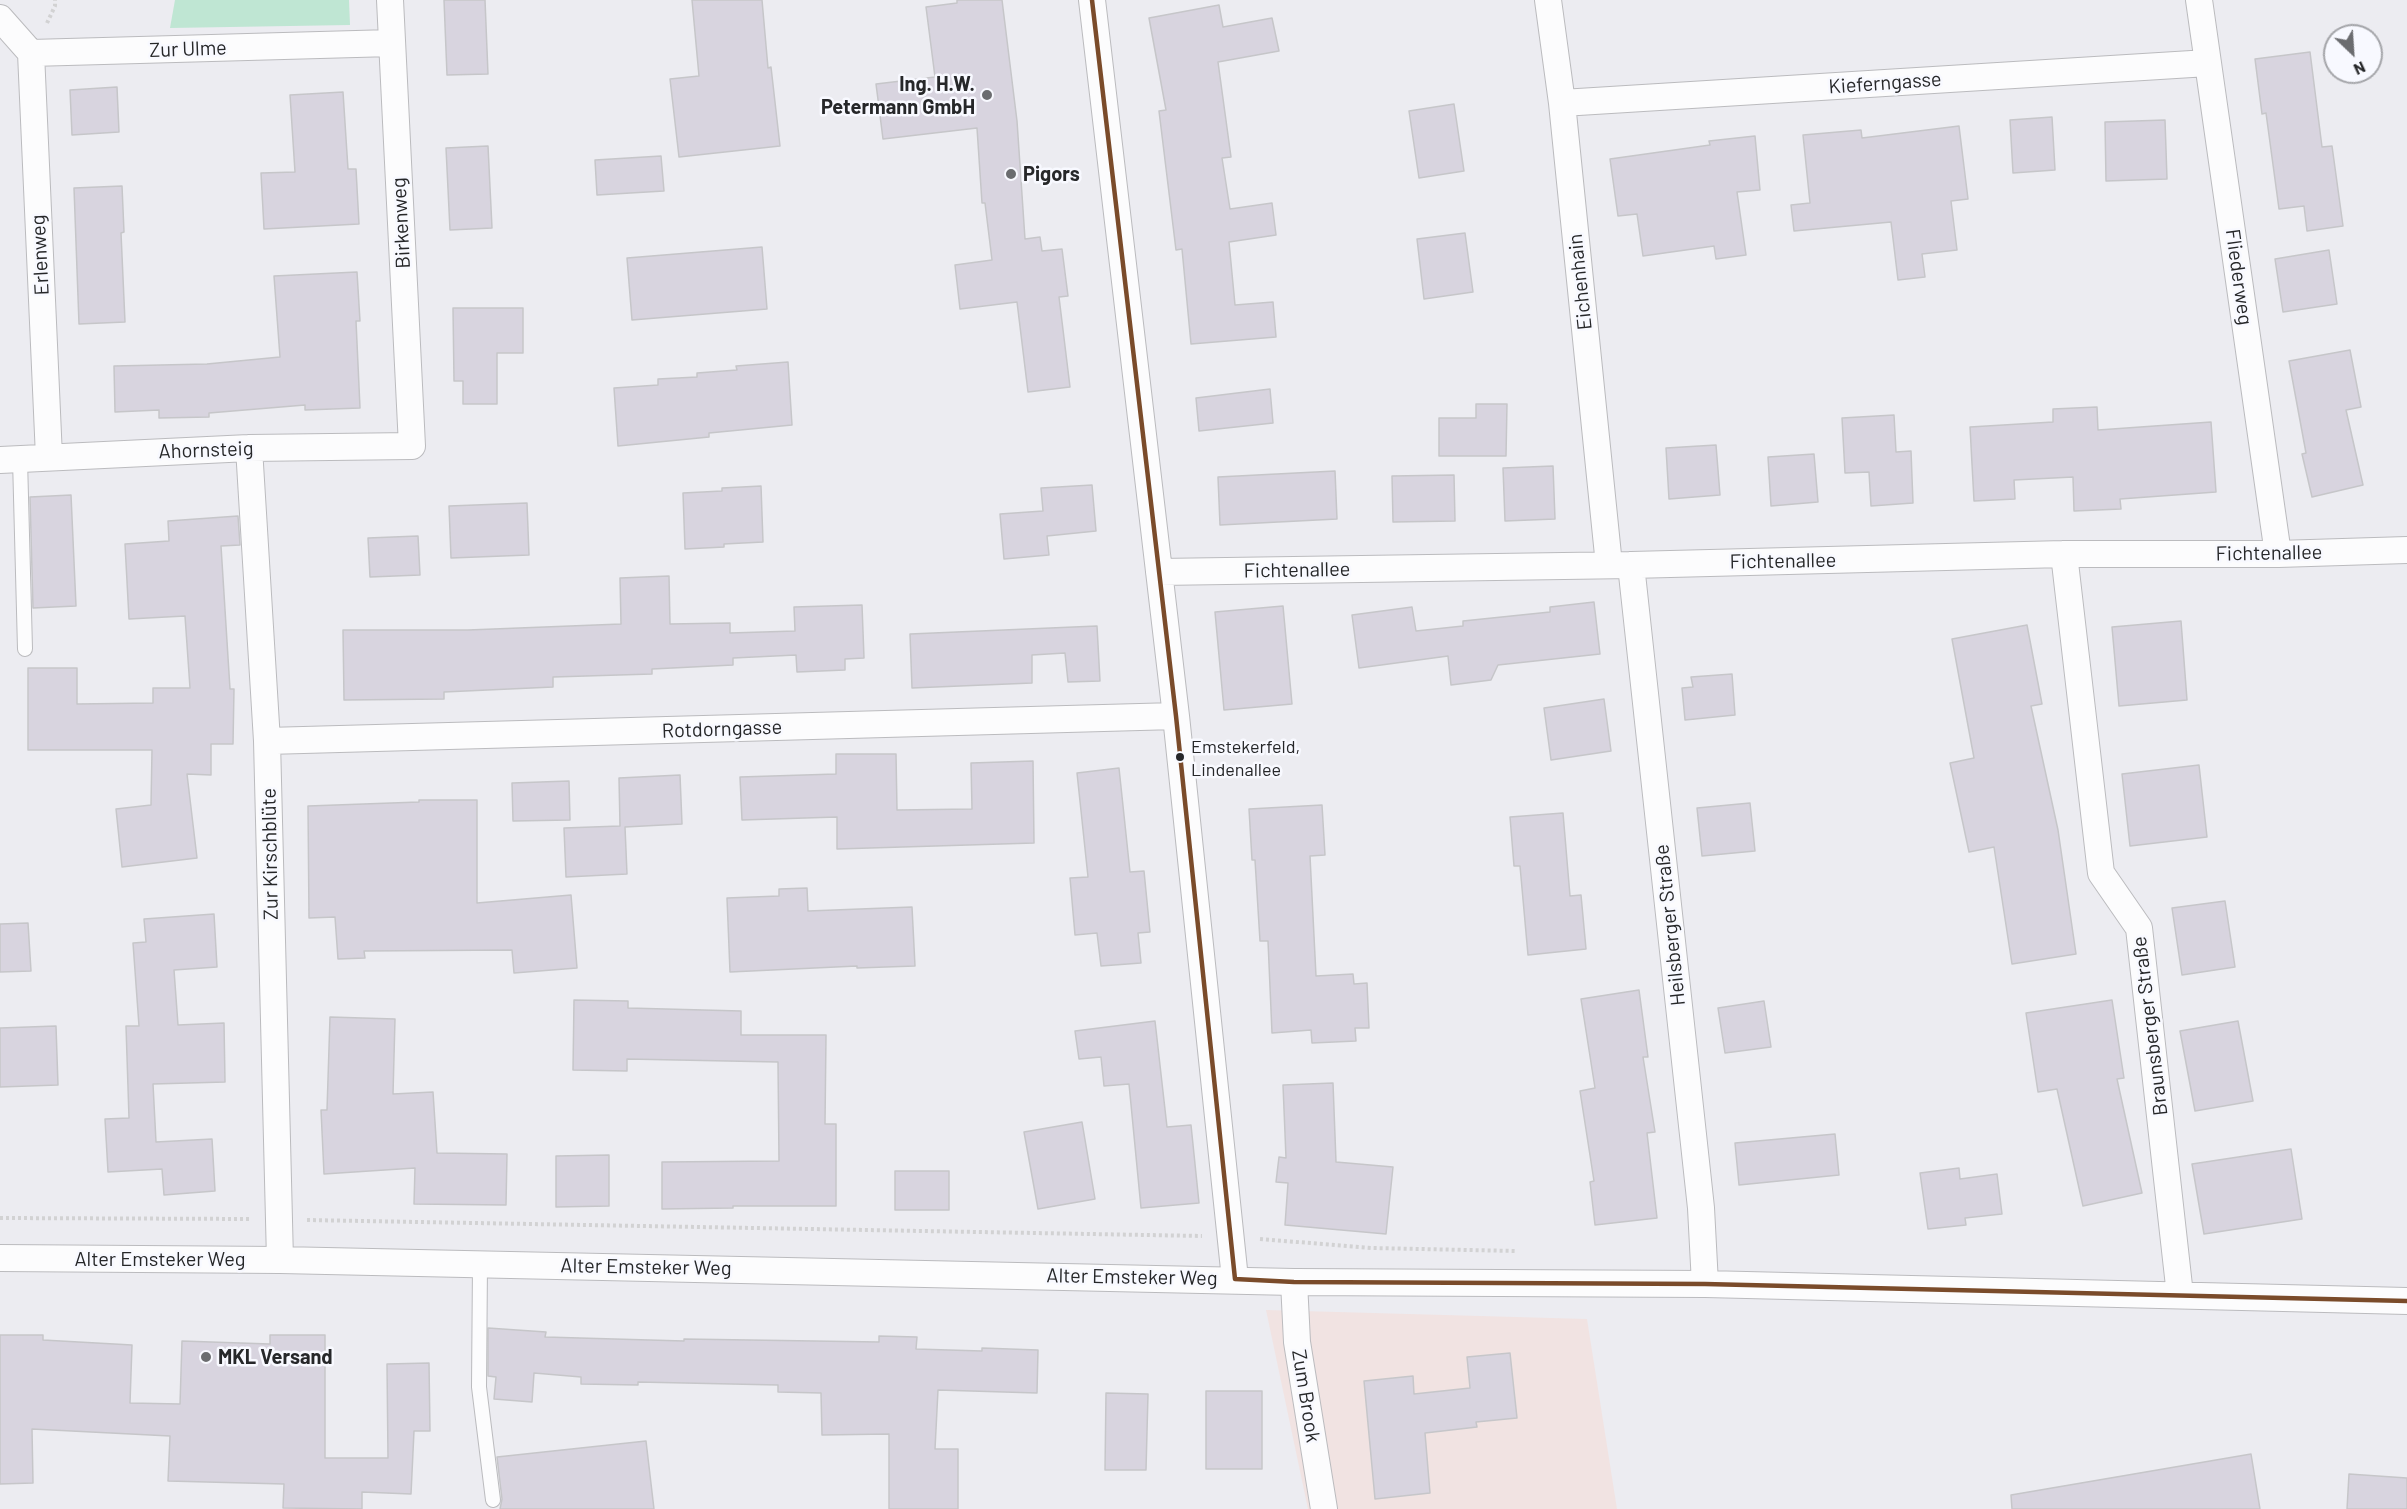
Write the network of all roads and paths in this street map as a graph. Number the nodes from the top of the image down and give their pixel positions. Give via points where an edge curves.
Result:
1 (390, 0) edge
2 (1092, 0) edge
3 (1548, 0) edge
4 (2199, 0) edge
5 (0, 18) edge
6 (392, 43) junction
7 (32, 53) junction
8 (2208, 63) junction
9 (1562, 103) junction
10 (412, 446) joint
11 (249, 448) junction
12 (50, 457) junction
13 (10, 459) edge
14 (2407, 550) edge
15 (2064, 554) junction
16 (2278, 554) junction
17 (1620, 565) junction
18 (1159, 572) junction
19 (25, 649) dead end
20 (1176, 716) junction
21 (267, 741) junction
22 (0, 1258) edge
23 (280, 1260) junction
24 (480, 1264) junction
25 (1235, 1279) junction
26 (1294, 1282) junction
27 (1705, 1284) junction
28 (2180, 1295) junction
29 (2407, 1300) edge
30 (493, 1500) dead end
31 (1324, 1509) edge

1 - 6 street, Birkenweg
2 - 18 street
3 - 9 street, Eichenhain
4 - 8 street, Fliederweg
5 - 7 street
6 - 7 street, Zur Ulme
6 - 10 street, Birkenweg
7 - 12 street, Erlenweg
8 - 9 street, Kieferngasse
8 - 16 street, Fliederweg
9 - 17 street, Eichenhain
10 - 11 street, Ahornsteig
11 - 12 street, Ahornsteig
11 - 21 street, Zur Kirschblüte
12 - 13 street, Ahornsteig
13 - 19 lane
14 - 16 street, Fichtenallee
15 - 16 street, Fichtenallee
15 - 17 street, Fichtenallee
15 - 28 street, Braunsberger Straße via 2101,873 2139,928
17 - 18 street, Fichtenallee
17 - 27 street, Heilsberger Straße via 1700,1196
18 - 20 street
20 - 21 street, Rotdorngasse
20 - 25 street
21 - 23 street, Zur Kirschblüte
22 - 23 street, Alter Emsteker Weg
23 - 24 street, Alter Emsteker Weg
24 - 25 street, Alter Emsteker Weg
24 - 30 lane via 479,1387
25 - 26 street, Alter Emsteker Weg
26 - 27 street, Alter Emsteker Weg
26 - 31 street, Zum Brook via 1297,1342
27 - 28 street, Alter Emsteker Weg
28 - 29 street, Alter Emsteker Weg

